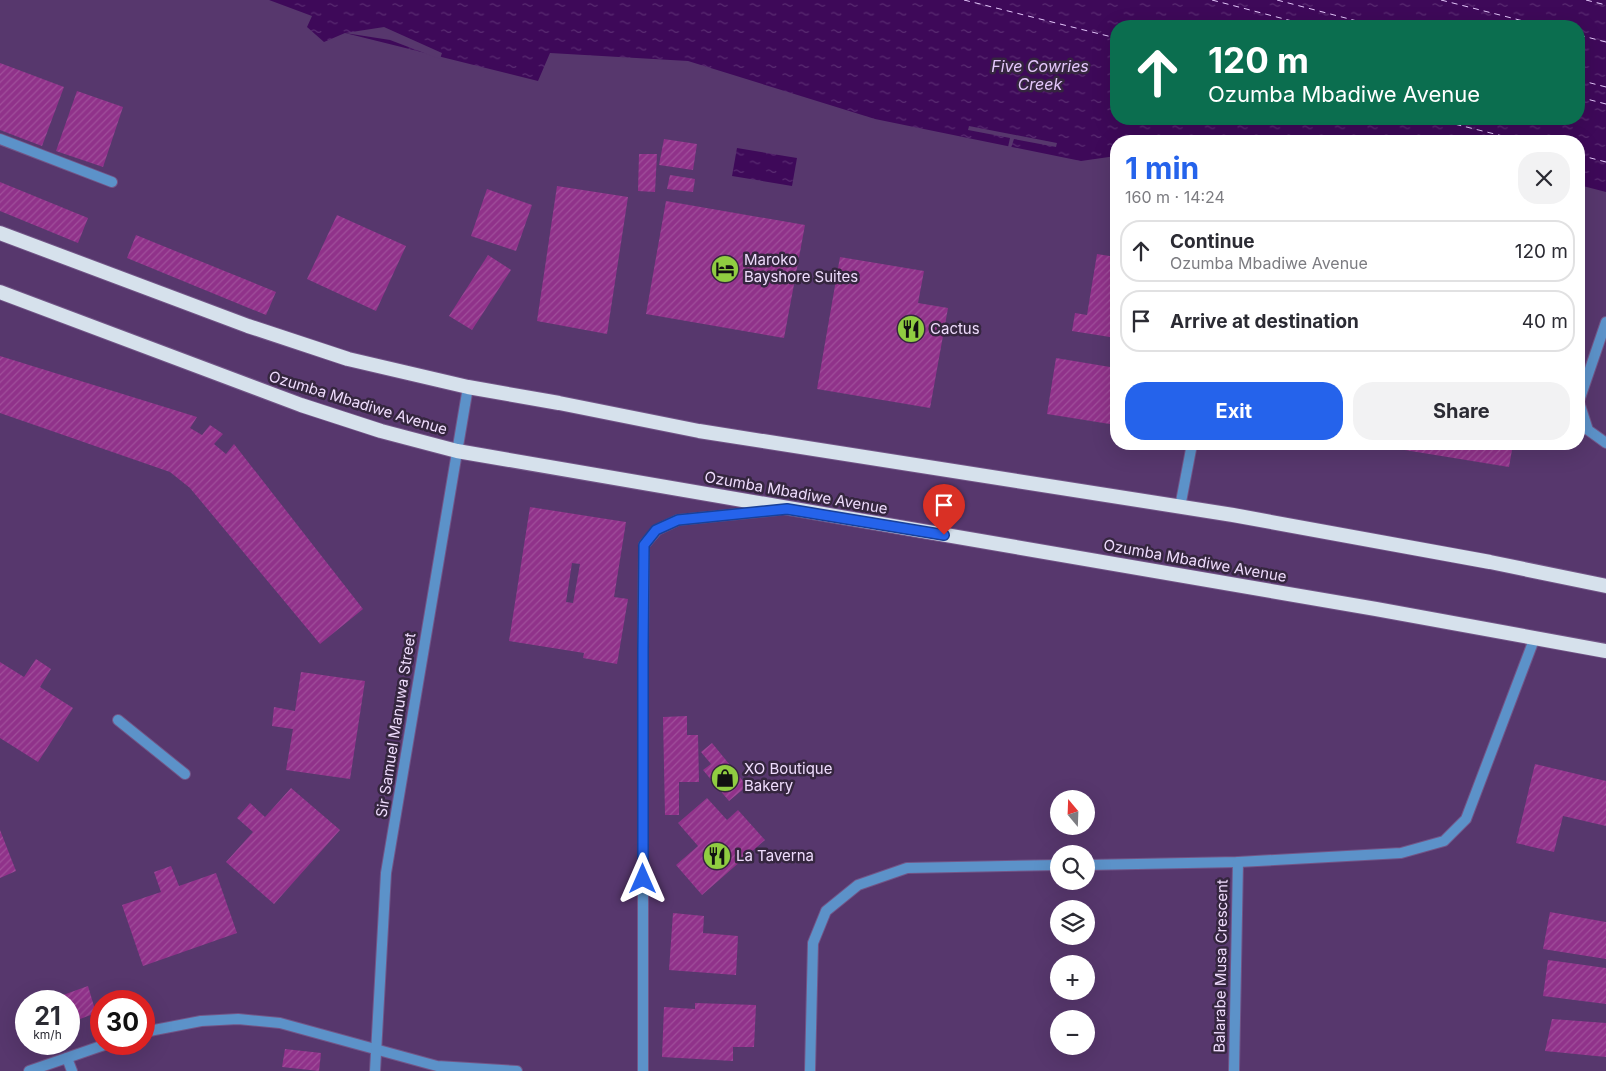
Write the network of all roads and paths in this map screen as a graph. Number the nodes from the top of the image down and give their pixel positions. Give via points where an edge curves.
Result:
1 (0, 139) edge
2 (112, 182) dead end
3 (0, 233) edge
4 (0, 292) edge
5 (1606, 322) edge
6 (1585, 383) edge
7 (468, 387) junction
8 (1585, 420) edge
9 (1606, 444) edge
10 (1191, 450) edge
11 (457, 451) junction
12 (1180, 507) junction
13 (787, 509) junction
14 (1606, 586) edge
15 (1534, 637) junction
16 (1606, 651) edge
17 (118, 720) dead end
18 (185, 774) dead end
19 (1238, 862) junction
20 (1050, 865) edge
21 (1095, 865) edge
22 (155, 1030) edge
23 (376, 1049) junction
24 (90, 1050) edge
25 (67, 1058) junction
26 (30, 1071) edge
27 (72, 1071) edge
28 (375, 1071) edge
29 (517, 1071) edge
30 (643, 1071) edge
31 (810, 1071) edge
32 (1234, 1071) edge

1 - 2 street
3 - 7 highway via 248,326 348,359
4 - 11 highway, Ozumba Mbadiwe Avenue via 301,406
5 - 6 street
7 - 11 street, Sir Samuel Manuwa Street
7 - 12 highway via 699,431
8 - 9 street via 1588,430
10 - 12 street
11 - 13 highway, Ozumba Mbadiwe Avenue
11 - 23 street, Sir Samuel Manuwa Street via 386,872
12 - 14 highway
13 - 15 highway, Ozumba Mbadiwe Avenue
13 - 30 street via 678,520 656,530 644,545
15 - 16 highway, Ozumba Mbadiwe Avenue
15 - 19 street, Balarabe Musa Crescent via 1466,819 1444,841 1401,854
17 - 18 street
19 - 21 street, Balarabe Musa Crescent
19 - 32 street, Balarabe Musa Crescent
20 - 31 street via 907,868 858,885 826,911 813,943
22 - 23 street via 201,1020 238,1019 280,1023
23 - 28 street, Sir Samuel Manuwa Street
23 - 29 street via 438,1066
24 - 25 street
25 - 26 street
25 - 27 street

